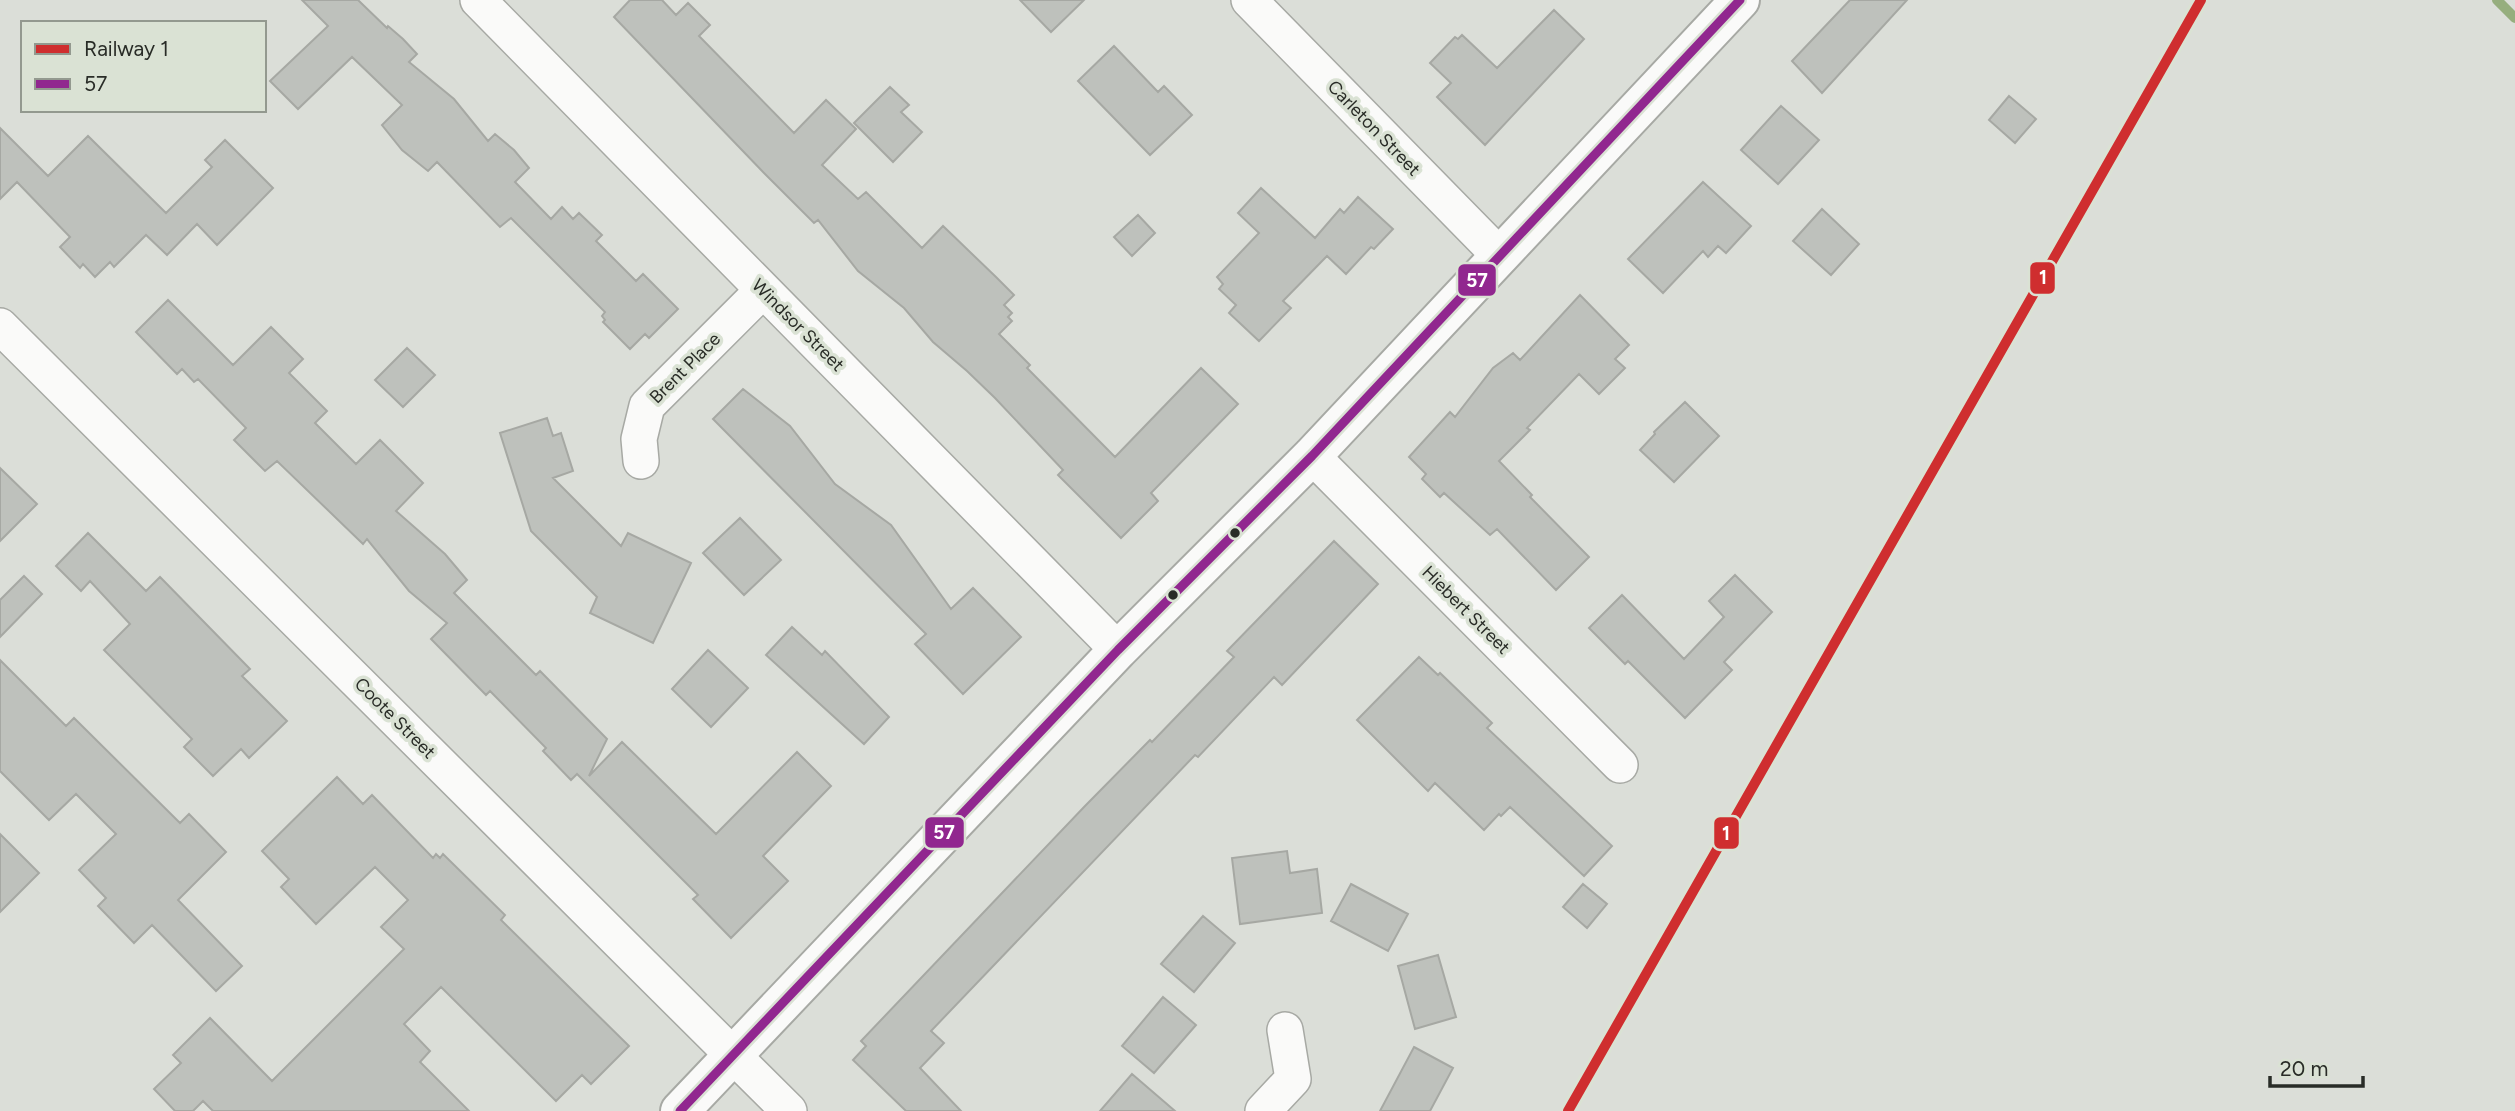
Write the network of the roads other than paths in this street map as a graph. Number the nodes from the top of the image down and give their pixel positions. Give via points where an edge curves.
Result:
1 (478, 0) edge
2 (1249, 0) edge
3 (1740, 0) edge
4 (1499, 255) junction
5 (763, 290) junction
6 (0, 326) edge
7 (1312, 456) junction
8 (641, 461) dead end
9 (1118, 650) junction
10 (1620, 765) dead end
11 (1285, 1030) dead end
12 (734, 1056) junction
13 (680, 1111) edge
14 (789, 1111) edge
15 (1263, 1111) edge

1 - 5 street, Windsor Street
2 - 4 street, Carleton Street
3 - 4 street
4 - 7 street
5 - 8 street, Brent Place via 647,406 639,439
5 - 9 street, Windsor Street
6 - 12 street, Coote Street
7 - 9 street
7 - 10 street, Hiebert Street
9 - 12 street
11 - 15 street via 1293,1079
12 - 13 street
12 - 14 street, Coote Street

